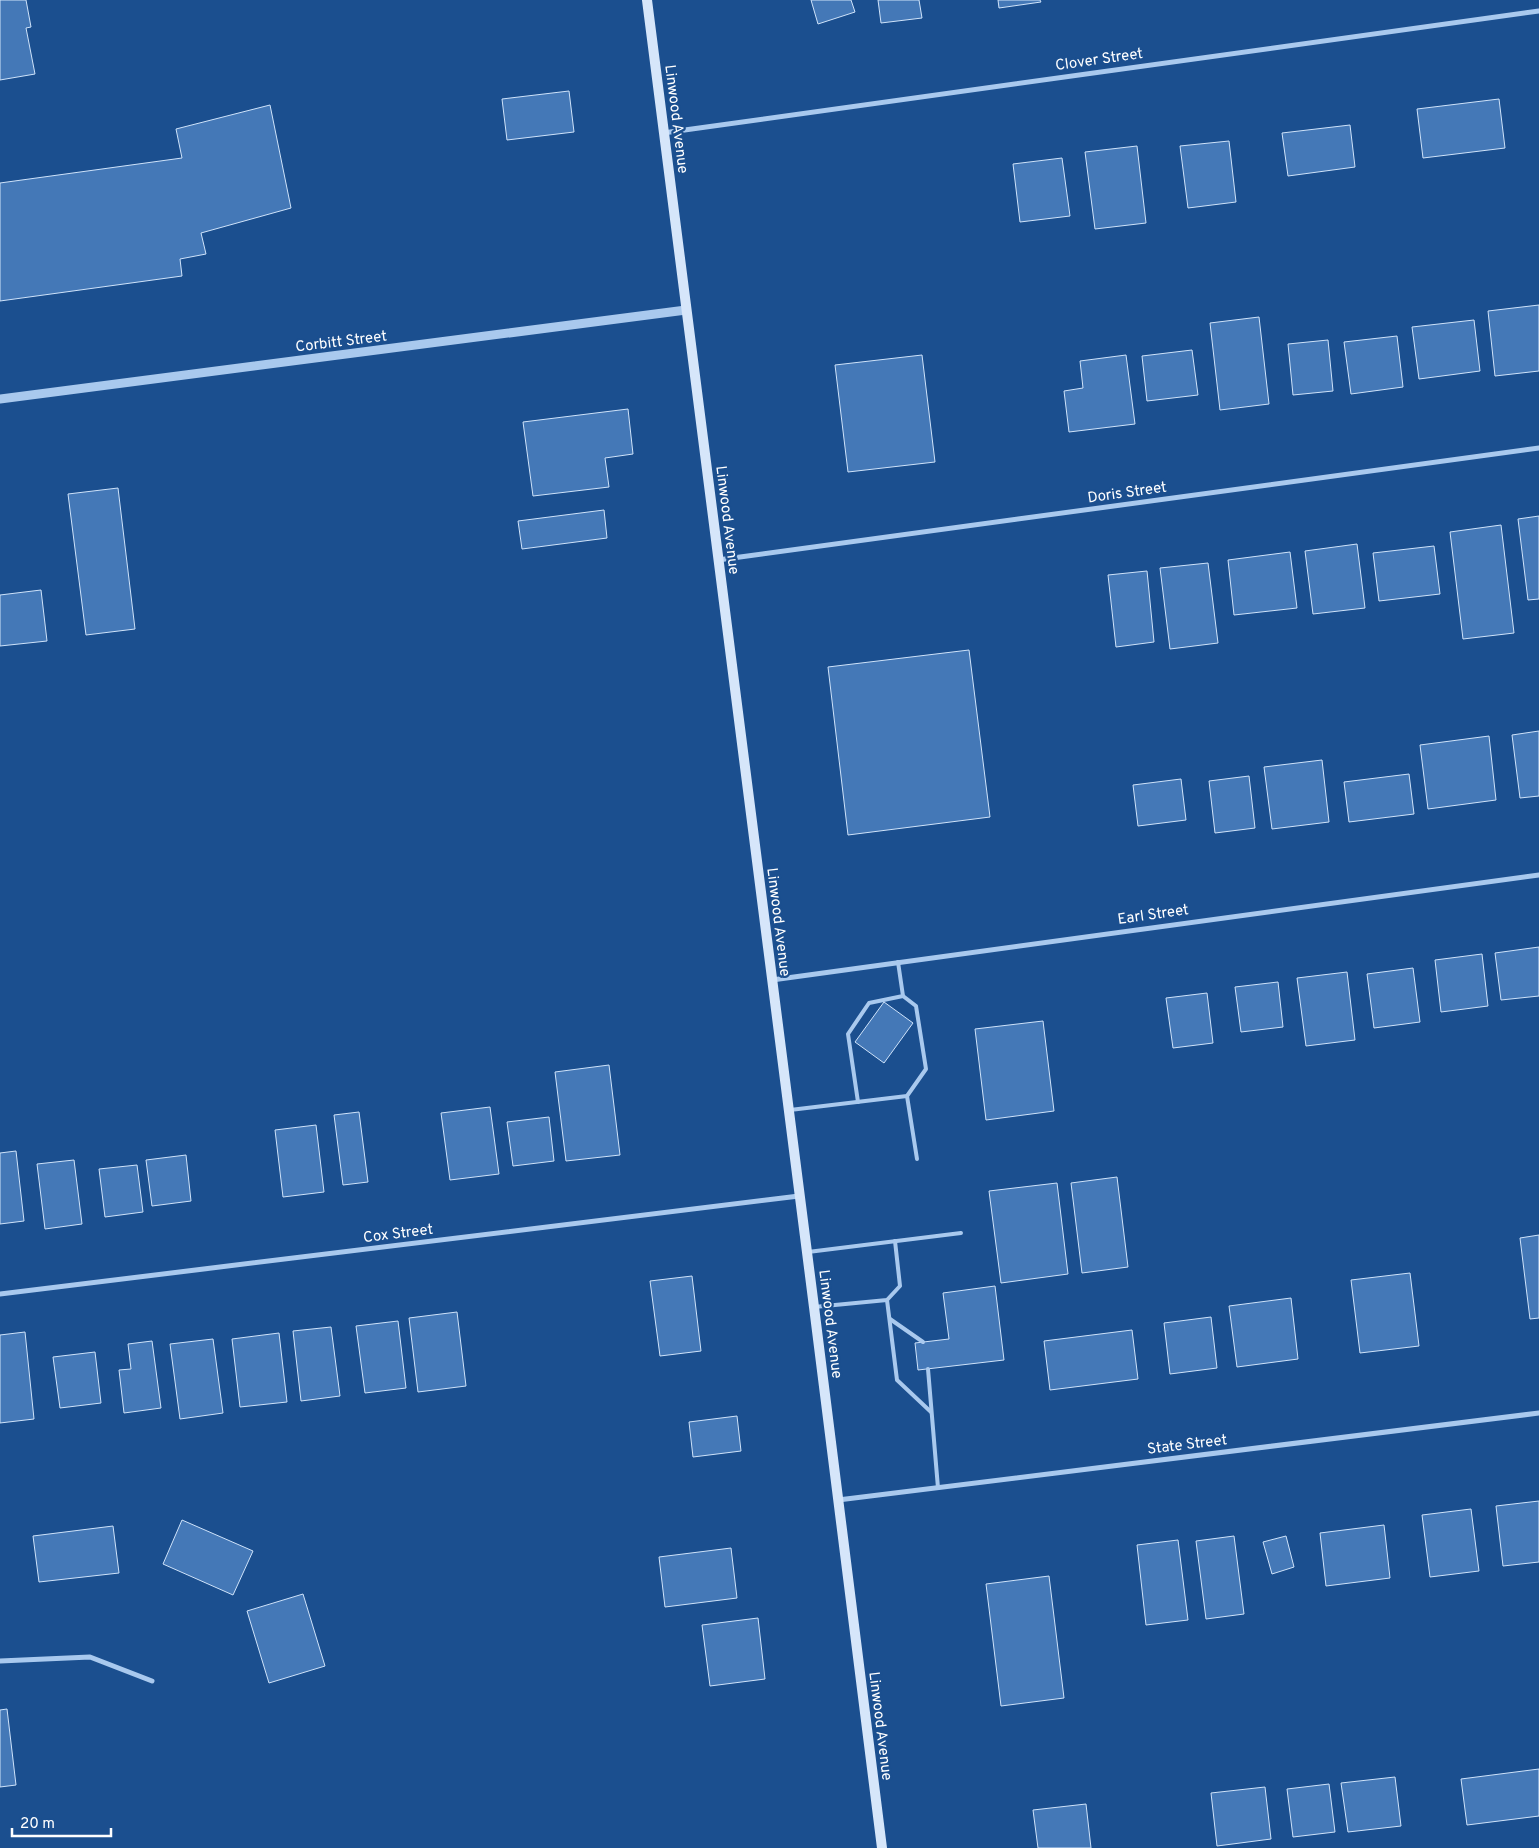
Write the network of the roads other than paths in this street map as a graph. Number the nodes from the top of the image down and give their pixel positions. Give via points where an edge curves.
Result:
1 (646, 0) edge
2 (1539, 11) edge
3 (663, 133) junction
4 (686, 310) junction
5 (0, 399) edge
6 (1539, 448) edge
7 (718, 560) junction
8 (1539, 875) edge
9 (898, 962) junction
10 (771, 980) junction
11 (903, 996) junction
12 (908, 1096) junction
13 (858, 1102) junction
14 (788, 1110) junction
15 (917, 1159) dead end
16 (799, 1196) junction
17 (961, 1233) dead end
18 (895, 1241) junction
19 (806, 1252) junction
20 (0, 1294) edge
21 (887, 1300) junction
22 (814, 1307) junction
23 (889, 1319) junction
24 (923, 1342) dead end
25 (928, 1369) dead end
26 (931, 1412) junction
27 (1539, 1413) edge
28 (938, 1488) junction
29 (838, 1500) junction
30 (0, 1661) edge
31 (152, 1681) dead end
32 (882, 1848) edge

1 - 3 main road, Linwood Avenue
2 - 3 street, Clover Street
3 - 4 main road, Linwood Avenue
4 - 5 street, Corbitt Street
4 - 7 main road, Linwood Avenue
6 - 7 street, Doris Street
7 - 10 main road, Linwood Avenue
8 - 9 street, Earl Street
9 - 10 street, Earl Street
9 - 11 lane
10 - 14 main road, Linwood Avenue
11 - 12 lane via 916,1006 926,1069
11 - 13 lane via 869,1003 848,1034
12 - 13 lane
12 - 15 lane
13 - 14 lane
14 - 16 main road, Linwood Avenue
16 - 19 main road, Linwood Avenue
16 - 20 street, Cox Street
17 - 18 lane
18 - 19 lane
18 - 21 lane via 900,1286
19 - 22 main road, Linwood Avenue
21 - 22 lane
21 - 23 lane
22 - 29 main road, Linwood Avenue
23 - 24 lane
23 - 26 lane via 897,1380
25 - 26 lane
26 - 28 lane
27 - 28 street, State Street
28 - 29 street, State Street
29 - 32 main road, Linwood Avenue
30 - 31 street via 90,1657

